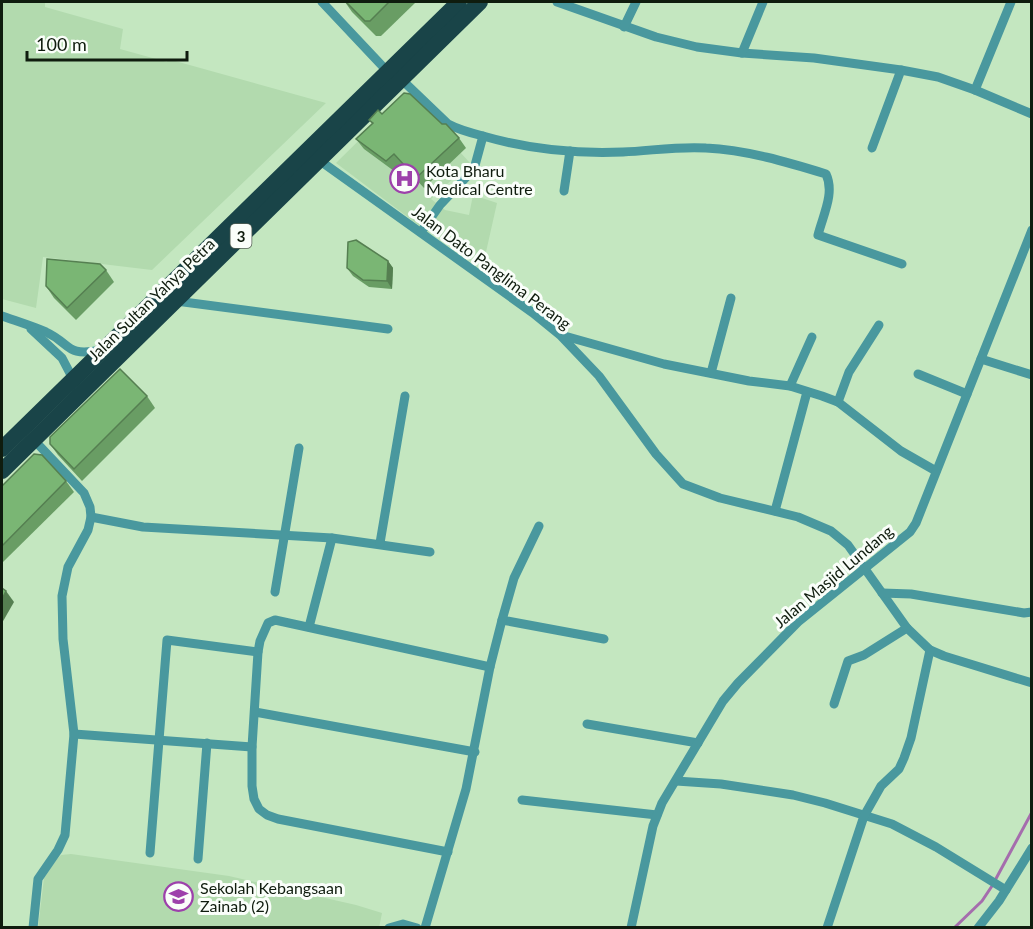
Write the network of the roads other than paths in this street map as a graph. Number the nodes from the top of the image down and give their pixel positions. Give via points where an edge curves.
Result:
1 (322, 2) edge
2 (459, 2) edge
3 (480, 2) edge
4 (557, 2) edge
5 (636, 2) edge
6 (763, 2) edge
7 (1011, 2) edge
8 (624, 27) junction
9 (742, 53) junction
10 (901, 70) junction
11 (394, 75) junction
12 (975, 90) junction
13 (1032, 114) edge
14 (483, 136) junction
15 (872, 148) dead end
16 (570, 151) junction
17 (319, 159) junction
18 (564, 191) dead end
19 (1032, 230) edge
20 (421, 232) junction
21 (1027, 255) edge
22 (902, 264) dead end
23 (731, 298) dead end
24 (176, 300) junction
25 (2, 316) edge
26 (27, 325) junction
27 (879, 325) dead end
28 (388, 329) dead end
29 (560, 335) junction
30 (812, 337) dead end
31 (104, 349) junction
32 (981, 359) junction
33 (711, 373) junction
34 (918, 374) dead end
35 (1032, 375) edge
36 (73, 379) junction
37 (790, 386) junction
38 (807, 392) junction
39 (967, 394) junction
40 (405, 396) dead end
41 (838, 402) junction
42 (34, 440) junction
43 (299, 448) dead end
44 (2, 449) edge
45 (2, 471) edge
46 (936, 471) junction
47 (775, 511) junction
48 (91, 518) junction
49 (539, 526) dead end
50 (285, 535) junction
51 (332, 538) junction
52 (380, 543) junction
53 (430, 552) dead end
54 (866, 567) junction
55 (274, 592) dead end
56 (882, 592) junction
57 (1032, 612) edge
58 (501, 620) junction
59 (309, 627) junction
60 (907, 628) junction
61 (604, 639) dead end
62 (930, 650) junction
63 (258, 652) junction
64 (490, 667) junction
65 (1032, 683) edge
66 (834, 704) dead end
67 (255, 712) junction
68 (587, 724) dead end
69 (74, 734) junction
70 (159, 740) junction
71 (207, 742) junction
72 (698, 743) junction
73 (252, 747) junction
74 (475, 752) junction
75 (676, 781) junction
76 (522, 800) dead end
77 (657, 815) junction
78 (864, 816) junction
79 (1032, 848) edge
80 (448, 852) junction
81 (150, 853) dead end
82 (198, 860) dead end
83 (998, 885) junction
84 (33, 927) edge
85 (390, 927) edge
86 (417, 927) edge
87 (425, 927) edge
88 (631, 927) edge
89 (827, 927) edge
90 (978, 927) edge

1 - 11 street
2 - 11 highway, Jalan Sultan Yahya Petra / 3
3 - 11 highway, Jalan Sultan Yahya Petra / 3
4 - 8 street
5 - 8 street
6 - 9 street
7 - 12 street
8 - 9 street
9 - 10 street
10 - 12 street
10 - 15 street
11 - 14 street via 448,124
11 - 17 highway, Jalan Sultan Yahya Petra / 3
11 - 31 highway, Jalan Sultan Yahya Petra / 3
12 - 13 street
14 - 16 street
14 - 20 street via 474,169 442,202
16 - 18 street
16 - 22 street via 727,149 826,174 830,191 818,235
17 - 20 street, Jalan Dato Panglima Perang
17 - 24 highway, Jalan Sultan Yahya Petra / 3
19 - 21 street, Jalan Masjid Lundang
20 - 29 street, Jalan Dato Panglima Perang
21 - 32 street, Jalan Masjid Lundang
23 - 33 street
24 - 28 street
24 - 42 highway, Jalan Sultan Yahya Petra / 3
25 - 26 street
26 - 31 street via 78,352
26 - 36 street via 62,358
27 - 41 street via 849,372
29 - 33 street
29 - 47 street, Jalan Dato Panglima Perang via 599,376 683,484 720,498
30 - 37 street
31 - 36 highway, Jalan Sultan Yahya Petra / 3
32 - 35 street
32 - 39 street, Jalan Masjid Lundang
33 - 37 street
34 - 39 street
36 - 44 highway, Jalan Sultan Yahya Petra / 3
37 - 38 street
38 - 41 street
38 - 47 street
39 - 46 street, Jalan Masjid Lundang
40 - 52 street
41 - 46 street via 901,451
42 - 45 highway, Jalan Sultan Yahya Petra / 3
42 - 48 street via 84,493
43 - 50 street
46 - 54 street, Jalan Masjid Lundang via 910,532
47 - 54 street, Jalan Dato Panglima Perang via 831,531
48 - 50 street via 165,529
48 - 69 street via 68,567 62,596
49 - 58 street via 514,578
50 - 51 street
50 - 55 street
51 - 52 street
51 - 59 street
52 - 53 street
54 - 56 street, Jalan Dato Panglima Perang
54 - 72 street, Jalan Masjid Lundang via 798,622 738,683
56 - 57 street
56 - 60 street, Jalan Dato Panglima Perang
58 - 61 street
58 - 64 street
59 - 63 street via 275,620 268,623
59 - 64 street
60 - 62 street, Jalan Dato Panglima Perang
60 - 66 street via 848,661
62 - 65 street, Jalan Dato Panglima Perang
62 - 78 street via 904,758 881,786
63 - 67 street
63 - 70 street via 167,640
64 - 74 street
67 - 73 street
67 - 74 street
68 - 72 street
69 - 70 street
69 - 84 street via 65,835 38,879
70 - 71 street
70 - 81 street
71 - 73 street
71 - 82 street
72 - 75 street, Jalan Masjid Lundang
73 - 80 street via 254,799 267,815
74 - 80 street
75 - 77 street, Jalan Masjid Lundang
75 - 78 street via 793,795
76 - 77 street
77 - 88 street, Jalan Masjid Lundang
78 - 83 street via 892,824
78 - 89 street
79 - 83 street
80 - 87 street
83 - 90 street
85 - 86 street

